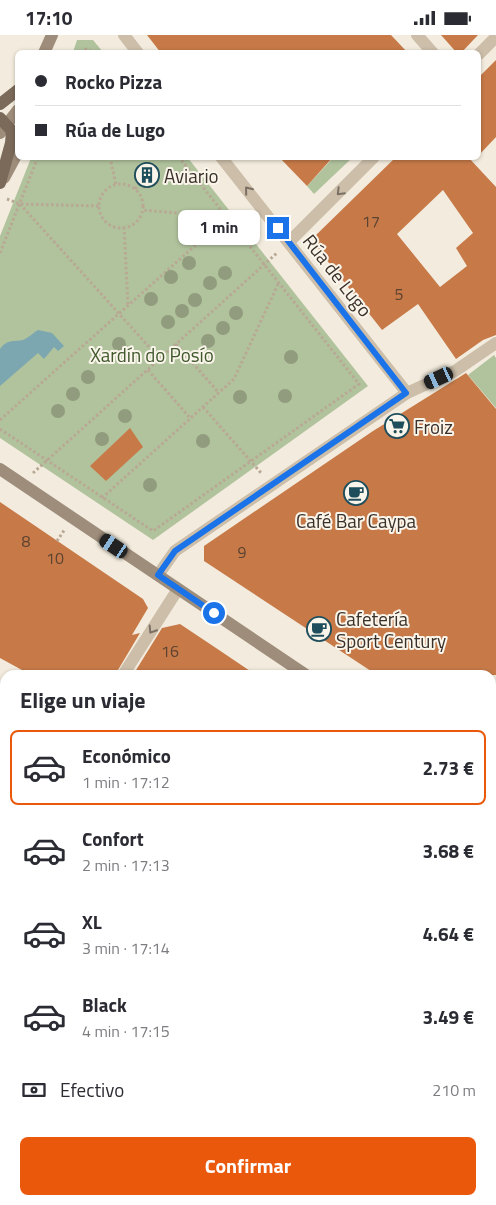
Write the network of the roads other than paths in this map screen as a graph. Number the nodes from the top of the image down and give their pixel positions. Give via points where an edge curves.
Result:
1 (52, 35) edge
2 (124, 35) edge
3 (417, 35) edge
4 (496, 37) edge
5 (45, 50) edge
6 (136, 50) edge
7 (430, 50) edge
8 (481, 52) edge
9 (15, 92) edge
10 (0, 104) edge
11 (15, 114) edge
12 (6, 130) edge
13 (15, 157) edge
14 (223, 160) edge
15 (371, 160) edge
16 (0, 184) edge
17 (289, 242) junction
18 (496, 343) edge
19 (406, 393) junction
20 (0, 469) edge
21 (158, 575) junction
22 (178, 589) junction
23 (126, 670) edge
24 (299, 670) edge

1 - 5 street
2 - 6 street
3 - 7 street
4 - 8 street
9 - 10 main road
11 - 12 street
12 - 16 main road
13 - 16 street
17 -> 14 street, Rúa de Lugo
15 -> 17 street
17 - 19 street, Rúa de Lugo
18 - 19 street via 455,371
19 - 21 street via 175,551
20 - 21 street
21 - 22 street
22 -> 23 street
22 - 24 street

